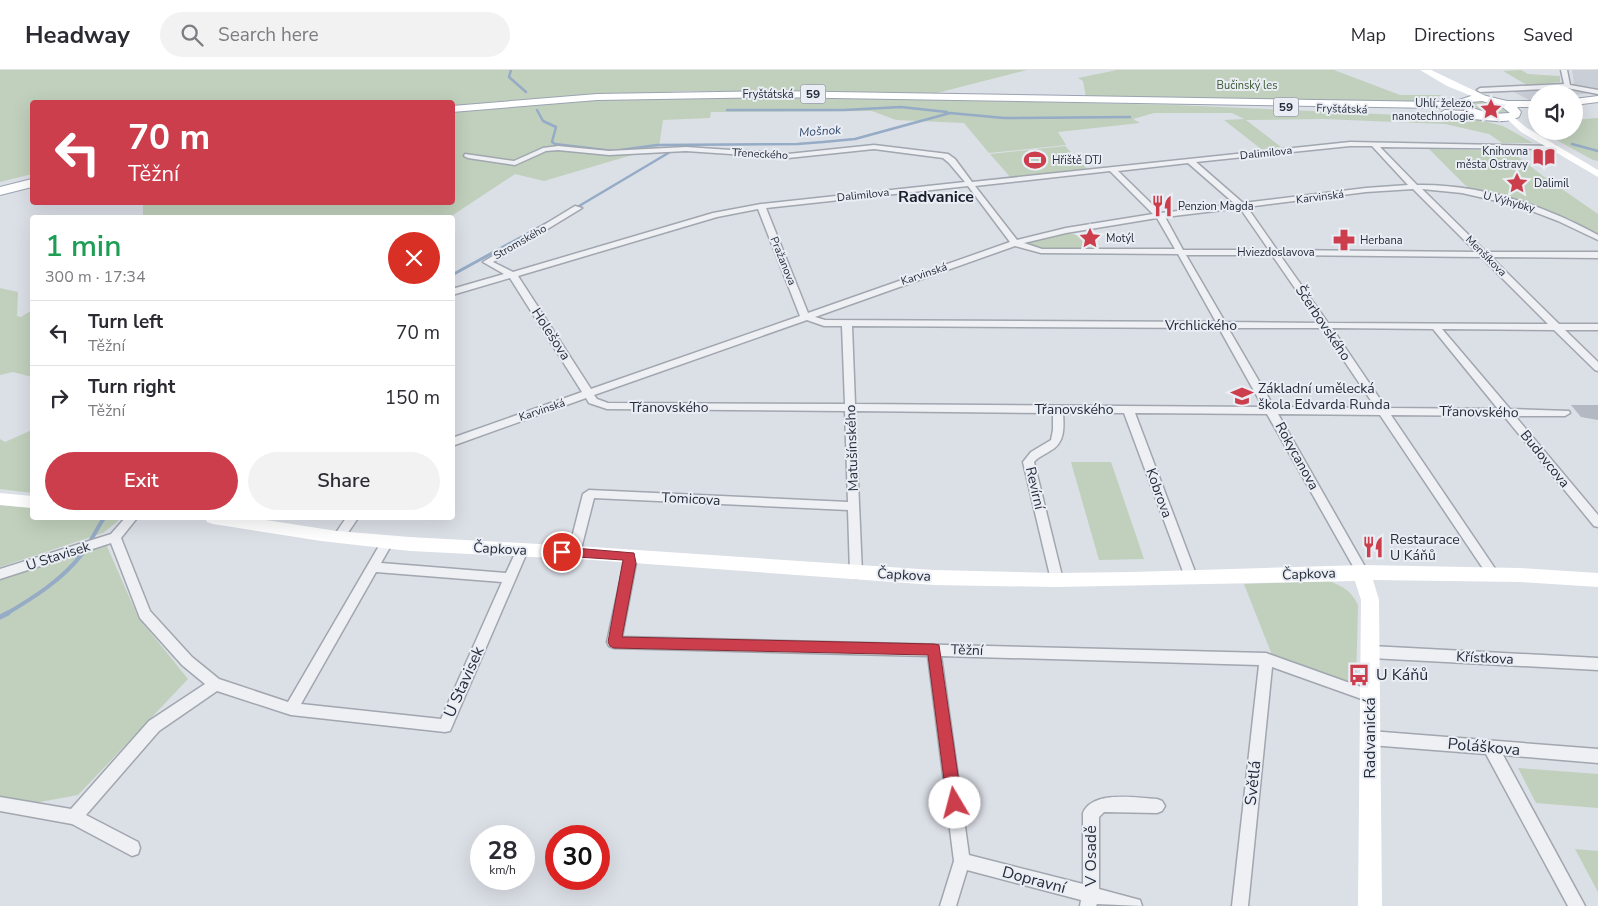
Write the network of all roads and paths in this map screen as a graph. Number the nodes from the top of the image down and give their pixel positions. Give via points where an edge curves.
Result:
1 (1424, 70) edge
2 (1564, 70) edge
3 (1450, 84) junction
4 (1567, 85) edge
5 (1583, 89) edge
6 (1528, 90) edge
7 (1598, 92) edge
8 (1484, 95) junction
9 (1598, 99) edge
10 (1464, 101) junction
11 (1583, 101) edge
12 (1174, 102) junction
13 (1505, 104) junction
14 (1528, 104) edge
15 (1598, 105) edge
16 (1583, 106) edge
17 (455, 109) edge
18 (1528, 111) edge
19 (1513, 114) junction
20 (1480, 115) junction
21 (1494, 118) junction
22 (1524, 130) junction
23 (1374, 144) junction
24 (1553, 147) junction
25 (468, 156) dead end
26 (1190, 161) junction
27 (1112, 169) junction
28 (1598, 174) edge
29 (30, 178) edge
30 (30, 183) edge
31 (970, 184) junction
32 (0, 185) edge
33 (1414, 186) junction
34 (0, 190) edge
35 (761, 206) junction
36 (1242, 206) junction
37 (578, 208) dead end
38 (1160, 216) junction
39 (1598, 238) edge
40 (1014, 243) junction
41 (1180, 251) junction
42 (1274, 252) junction
43 (1484, 254) junction
44 (1598, 255) edge
45 (513, 274) junction
46 (455, 291) edge
47 (805, 316) junction
48 (847, 323) junction
49 (1222, 325) junction
50 (1325, 325) junction
51 (1434, 326) junction
52 (1558, 327) junction
53 (1598, 327) edge
54 (1598, 368) edge
55 (590, 394) junction
56 (850, 408) junction
57 (1058, 409) junction
58 (1128, 409) junction
59 (1270, 410) junction
60 (1383, 411) junction
61 (1507, 412) junction
62 (1565, 413) dead end
63 (455, 441) edge
64 (0, 499) edge
65 (30, 502) edge
66 (854, 506) junction
67 (129, 520) edge
68 (226, 520) edge
69 (351, 520) edge
70 (1598, 523) edge
71 (115, 537) junction
72 (339, 537) junction
73 (387, 542) junction
74 (522, 550) junction
75 (574, 553) junction
76 (629, 556) junction
77 (373, 567) junction
78 (1362, 572) junction
79 (856, 573) junction
80 (1492, 573) junction
81 (0, 574) edge
82 (1191, 577) junction
83 (510, 578) junction
84 (1058, 580) junction
85 (1598, 580) edge
86 (934, 650) junction
87 (1371, 652) junction
88 (1266, 659) junction
89 (1598, 664) edge
90 (215, 684) junction
91 (1370, 696) junction
92 (291, 709) junction
93 (1370, 738) junction
94 (1491, 748) junction
95 (1598, 756) edge
96 (0, 804) edge
97 (1157, 806) dead end
98 (74, 817) junction
99 (132, 848) dead end
100 (962, 861) junction
101 (1089, 900) edge
102 (948, 906) edge
103 (1134, 906) edge
104 (1240, 906) edge
105 (1370, 906) edge
106 (1577, 906) edge

1 - 3 street
2 - 4 street
3 - 8 street
3 - 10 street
5 - 7 street
6 - 8 street
8 - 10 main road, Fryštátská
8 - 13 main road
9 - 11 main road
10 - 12 main road, Fryštátská / 59 via 1438,105
10 - 20 main road via 1466,109
12 - 17 main road, Fryštátská / 59 via 697,94
12 - 20 main road, Fryštátská / 59
13 - 14 main road
13 - 19 main road
15 - 16 main road
18 - 19 main road
19 - 21 main road
19 - 22 street
20 - 21 main road
21 - 22 street
22 - 24 street
23 - 24 street, Dalimilova
23 - 26 street, Dalimilova
23 - 33 street, Menšíkova
24 - 28 street
25 - 31 street, Třeneckého via 515,163 544,149 558,148 609,154 686,148 788,156 874,147 945,156
26 - 27 street, Dalimilova
26 - 36 street, Ščerbovského
27 - 31 street, Dalimilova
27 - 38 street, Rokycanova
29 - 32 main road
30 - 34 main road
31 - 35 street, Dalimilova
31 - 40 street, Třeneckého
33 - 36 street, Karvinská
33 - 39 street, U Výhybky via 1464,191 1535,208
33 - 43 street, Menšíkova
35 - 45 street, Dalimilova via 716,215
35 - 47 street, Pražanova
36 - 38 street, Karvinská
36 - 42 street, Ščerbovského
37 - 45 street, Stromského via 487,262
38 - 40 street, Karvinská via 1073,229
38 - 41 street, Rokycanova
40 - 41 street, Hviezdoslavova via 1041,251
40 - 47 street, Karvinská
41 - 42 street, Hviezdoslavova
41 - 49 street, Rokycanova
42 - 43 street, Hviezdoslavova
42 - 50 street, Ščerbovského
43 - 44 street, Hviezdoslavova
43 - 52 street, Menšíkova
45 - 46 street, Dalimilova
45 - 55 street, Holešova
47 - 48 street, Vrchlického via 824,323
47 - 55 street, Karvinská
48 - 49 street, Vrchlického
48 - 56 street, Matušínského
49 - 50 street, Vrchlického
49 - 59 street, Rokycanova
50 - 51 street, Vrchlického
50 - 60 street, Ščerbovského
51 - 52 street, Vrchlického
51 - 61 street, Budovcova
52 - 53 street, Vrchlického
52 - 54 street, Menšíkova
55 - 56 street, Třanovského via 594,402 607,406
55 - 63 street, Karvinská
56 - 57 street, Třanovského
56 - 66 street, Matušínského
57 - 58 street, Třanovského
57 - 84 street, Revírní via 1054,443 1030,457 1028,462
58 - 59 street, Třanovského
58 - 82 street, Kobrova
59 - 60 street, Třanovského
59 - 78 street, Rokycanova
60 - 61 street, Třanovského
60 - 80 street, Ščerbovského
61 - 62 street, Třanovského
61 - 70 street, Budovcova
64 - 65 street
66 - 75 street, Tomicova via 589,494
66 - 79 street, Matušínského
67 - 71 street
68 - 72 street, Čapkova
69 - 72 street
71 - 81 street, U Stavisek
71 - 90 street, U Stavisek via 145,614 187,662
72 - 73 street, Čapkova
73 - 74 street, Čapkova
73 - 77 street
74 - 75 street, Čapkova
74 - 83 street, U Stavisek
75 - 76 street, Čapkova
76 - 79 street, Čapkova
76 - 86 street, Těžní via 614,642
77 - 83 street
77 - 92 street
78 - 80 street, Čapkova
78 - 82 street, Čapkova
78 - 87 street, Radvanická via 1370,600
79 - 84 street, Čapkova
80 - 85 street, Čapkova
82 - 84 street, Čapkova
83 - 92 street, U Stavisek via 445,726
86 - 88 street, Těžní
86 - 100 street
87 - 89 street, Křístkova
87 - 91 street, Radvanická
88 - 91 street, Těžní
88 - 104 street, Světlá
90 - 92 street, U Stavisek
90 - 98 street via 154,726
91 - 93 street, Radvanická
93 - 94 street, Poláškova
93 - 105 street, Radvanická
94 - 95 street, Poláškova
94 - 106 street
96 - 98 street
97 - 101 street, V Osadě via 1102,805 1092,813
98 - 99 street
100 - 101 street, Dopravní
100 - 102 street
101 - 103 street, Dopravní

